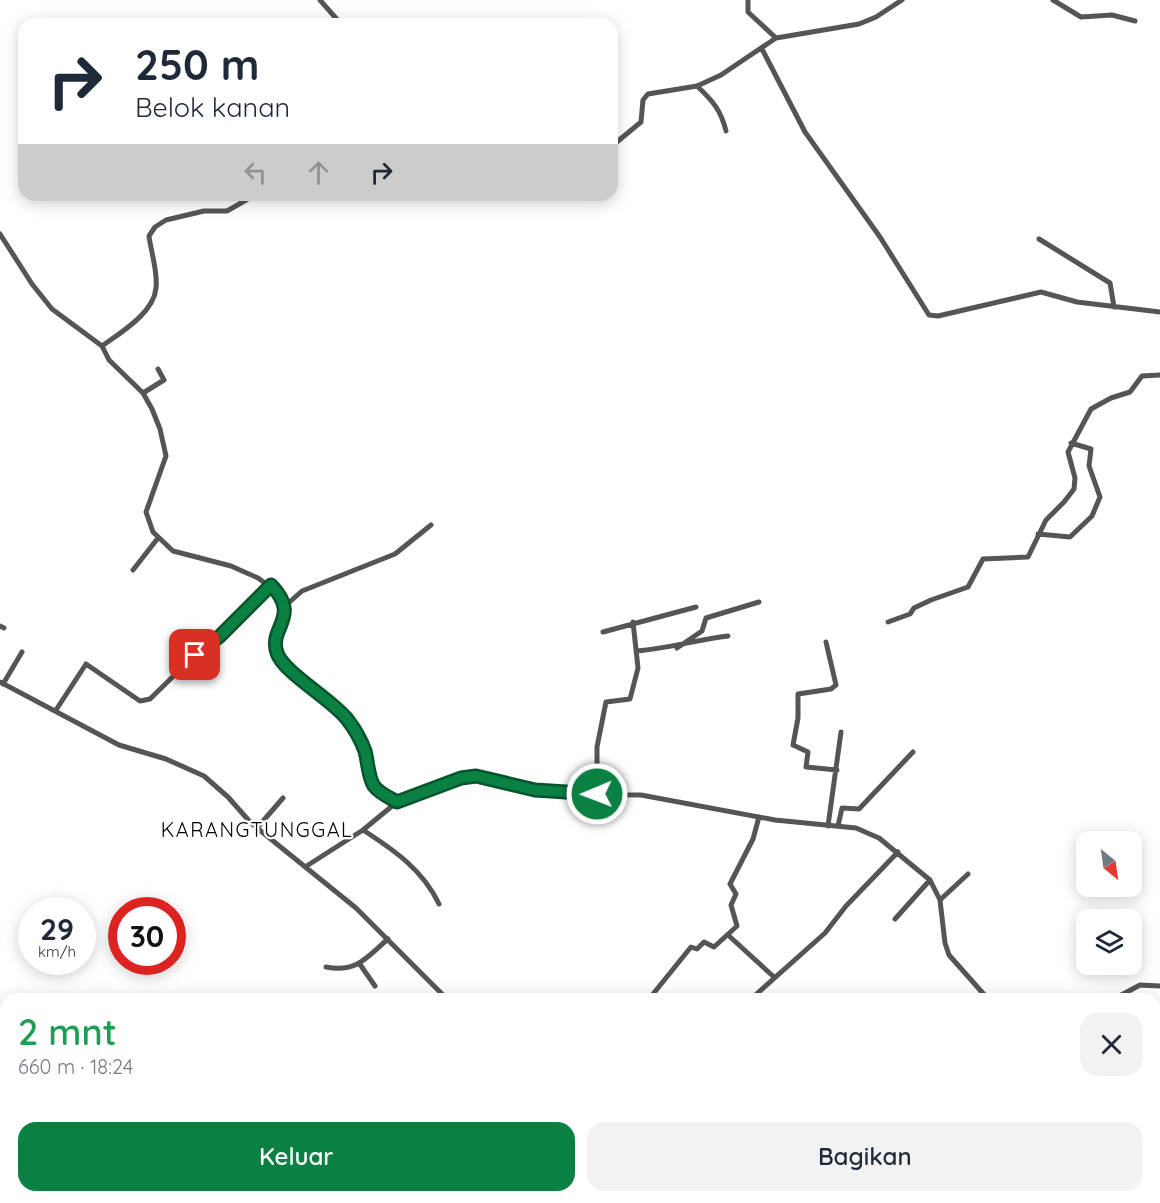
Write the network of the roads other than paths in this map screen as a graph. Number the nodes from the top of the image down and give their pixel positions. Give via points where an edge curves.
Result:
1 (320, 0) edge
2 (902, 0) edge
3 (1053, 0) edge
4 (748, 1) edge
5 (336, 18) edge
6 (1135, 21) dead end
7 (776, 38) junction
8 (762, 48) junction
9 (697, 86) junction
10 (726, 131) dead end
11 (618, 141) edge
12 (244, 201) edge
13 (0, 234) edge
14 (1039, 239) dead end
15 (1114, 307) junction
16 (1160, 312) edge
17 (102, 346) junction
18 (159, 369) dead end
19 (1160, 375) edge
20 (143, 393) junction
21 (1071, 443) junction
22 (431, 525) dead end
23 (1038, 534) junction
24 (158, 538) junction
25 (133, 570) dead end
26 (271, 585) junction
27 (759, 602) dead end
28 (284, 607) junction
29 (696, 607) dead end
30 (633, 622) junction
31 (888, 622) dead end
32 (603, 632) dead end
33 (728, 636) dead end
34 (826, 642) dead end
35 (677, 648) junction
36 (637, 651) junction
37 (22, 652) dead end
38 (1, 683) edge
39 (56, 710) junction
40 (840, 732) dead end
41 (913, 752) dead end
42 (837, 770) junction
43 (597, 794) junction
44 (283, 798) dead end
45 (397, 802) junction
46 (759, 817) junction
47 (828, 826) junction
48 (838, 826) junction
49 (257, 828) junction
50 (363, 830) junction
51 (898, 852) junction
52 (305, 867) junction
53 (968, 874) dead end
54 (930, 880) junction
55 (940, 900) junction
56 (439, 904) dead end
57 (895, 919) dead end
58 (728, 935) junction
59 (388, 939) junction
60 (359, 963) junction
61 (326, 967) dead end
62 (774, 977) junction
63 (375, 986) dead end
64 (1160, 986) edge
65 (441, 993) edge
66 (654, 993) edge
67 (757, 993) edge
68 (983, 993) edge
69 (1125, 993) edge

1 - 5 street
2 - 7 street via 859,24
3 - 6 street via 1081,16 1112,15
4 - 7 street via 748,12
7 - 8 street
8 - 9 street
8 - 15 street via 805,132 880,237 929,315 939,316 1034,292
9 - 10 street via 718,109
9 - 11 street via 648,94 641,122
12 - 17 street via 227,211 195,212 155,227 149,236 155,294 141,314
13 - 17 street via 52,309
14 - 15 street via 1110,284
15 - 16 street
17 - 20 street via 116,368
18 - 20 street via 164,380
19 - 21 street via 1142,376 1131,392 1091,409
20 - 24 street via 165,449 165,463 146,512
21 - 23 street via 1068,459 1075,475 1074,489
21 - 23 street via 1091,450 1089,466 1100,495 1099,503 1089,522 1073,536
22 - 28 street via 395,554 302,591
23 - 31 street via 1028,557 983,559 968,587
24 - 25 street
24 - 26 street via 173,551 231,566
26 - 28 street
26 - 39 street via 150,699 140,700 87,664
27 - 35 street via 705,618 702,631
28 - 45 street via 276,641 279,658 347,720 362,744 374,785
29 - 30 street
30 - 32 street
30 - 36 street
33 - 35 street via 696,640
34 - 42 street via 836,685 798,694 792,745 808,752 806,767
35 - 36 street
36 - 43 street via 638,676 630,698 606,702 597,747
37 - 38 street
38 - 39 street
39 - 49 street via 119,745 204,776
40 - 42 street
41 - 48 street via 859,809 842,808
42 - 47 street
43 - 45 street via 535,790 476,776
43 - 46 street via 641,795
44 - 49 street
45 - 50 street
46 - 47 street
46 - 58 street via 752,841 730,884 736,894 731,906 737,925
47 - 48 street
48 - 51 street via 870,832
49 - 52 street
50 - 52 street
50 - 56 street via 407,862 427,883
51 - 54 street
51 - 62 street via 825,933
52 - 59 street
53 - 55 street
54 - 55 street
54 - 57 street
55 - 68 street via 949,955
58 - 62 street
58 - 66 street via 714,946 704,942 697,949 692,947
59 - 60 street
59 - 65 street
60 - 61 street via 347,969
60 - 63 street
62 - 67 street
64 - 69 street via 1140,985

